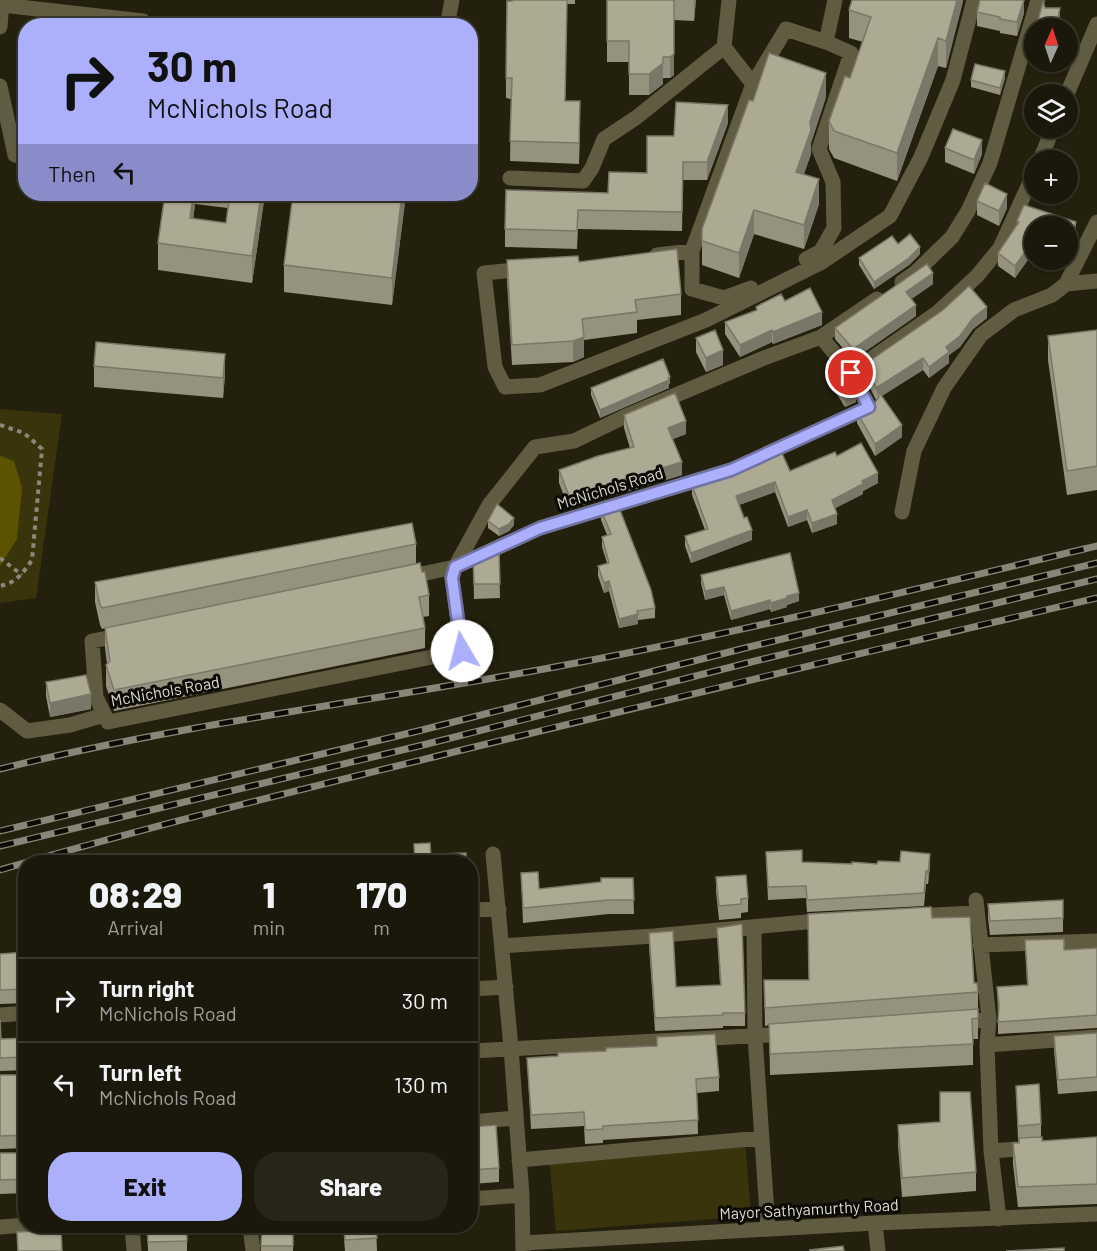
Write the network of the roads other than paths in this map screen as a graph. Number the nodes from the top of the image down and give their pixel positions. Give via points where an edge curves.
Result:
1 (452, 0) edge
2 (729, 0) edge
3 (835, 0) edge
4 (974, 0) edge
5 (1038, 0) edge
6 (2, 3) edge
7 (120, 18) edge
8 (449, 18) edge
9 (1097, 24) edge
10 (0, 27) edge
11 (826, 42) junction
12 (724, 47) junction
13 (753, 84) junction
14 (1071, 84) edge
15 (0, 86) edge
16 (18, 156) edge
17 (510, 178) dead end
18 (1024, 195) edge
19 (1097, 222) edge
20 (692, 251) junction
21 (647, 256) edge
22 (542, 267) edge
23 (1097, 280) edge
24 (1066, 284) junction
25 (821, 337) junction
26 (851, 373) junction
27 (902, 512) dead end
28 (455, 567) junction
29 (397, 579) edge
30 (139, 632) edge
31 (0, 710) edge
32 (104, 715) junction
33 (493, 854) dead end
34 (499, 909) junction
35 (478, 910) edge
36 (902, 916) edge
37 (839, 919) edge
38 (754, 927) junction
39 (1097, 941) edge
40 (980, 945) junction
41 (502, 946) junction
42 (506, 987) junction
43 (478, 989) edge
44 (18, 1014) edge
45 (0, 1015) edge
46 (989, 1019) junction
47 (942, 1022) edge
48 (802, 1033) edge
49 (755, 1036) junction
50 (1097, 1037) edge
51 (987, 1046) junction
52 (511, 1048) junction
53 (478, 1050) edge
54 (516, 1118) junction
55 (478, 1121) edge
56 (761, 1138) junction
57 (1050, 1147) edge
58 (991, 1151) junction
59 (519, 1160) junction
60 (522, 1195) junction
61 (478, 1198) edge
62 (1097, 1214) edge
63 (999, 1219) junction
64 (874, 1223) junction
65 (18, 1226) edge
66 (0, 1227) edge
67 (768, 1229) junction
68 (133, 1233) edge
69 (251, 1233) edge
70 (523, 1247) edge
71 (134, 1251) edge
72 (253, 1251) edge
73 (878, 1251) edge

1 - 8 street
2 - 12 street
3 - 11 street
4 - 22 street via 953,80 921,157 890,216 822,262 706,320 540,386 505,387 495,367 484,273
5 - 25 street via 990,163 952,237 915,273
6 - 7 street
6 - 10 street
9 - 14 street
11 - 13 street via 786,29
11 - 20 street via 851,53 819,149 833,182 834,228 821,251 760,285 724,298 692,289
12 - 13 street
12 - 17 street via 604,139 583,181
13 - 20 street
15 - 16 street
18 - 26 street via 1000,248 977,276 937,313
19 - 24 street
20 - 21 street
23 - 24 street
24 - 27 street via 1052,295 1014,310 981,335 944,388 914,452
25 - 26 street, McNichols Road
25 - 28 street via 647,407 574,441 535,447 489,506
26 - 28 street, McNichols Road via 869,407 731,470 540,528
28 - 29 street
28 - 32 street, McNichols Road via 452,578 462,651 108,722
30 - 32 street, McNichols Road via 92,641 96,698
31 - 32 street via 27,731
33 - 34 street
34 - 35 street
34 - 41 street
36 - 40 street via 976,907
37 - 38 street
38 - 41 street
38 - 49 street
39 - 40 street
40 - 46 street
41 - 42 street
42 - 43 street
42 - 52 street
44 - 45 street
46 - 47 street
46 - 51 street
48 - 49 street
49 - 52 street
49 - 56 street
50 - 51 street
51 - 58 street
52 - 53 street
52 - 54 street
54 - 55 street
54 - 59 street
56 - 59 street
56 - 67 street
57 - 58 street
58 - 63 street
59 - 60 street
60 - 61 street
60 - 70 street
62 - 63 street, Mayor Sathyamurthy Road
63 - 64 street, Mayor Sathyamurthy Road
64 - 67 street, Mayor Sathyamurthy Road
64 - 73 street
65 - 66 street
67 - 70 street, Mayor Sathyamurthy Road
68 - 71 street
69 - 72 street

